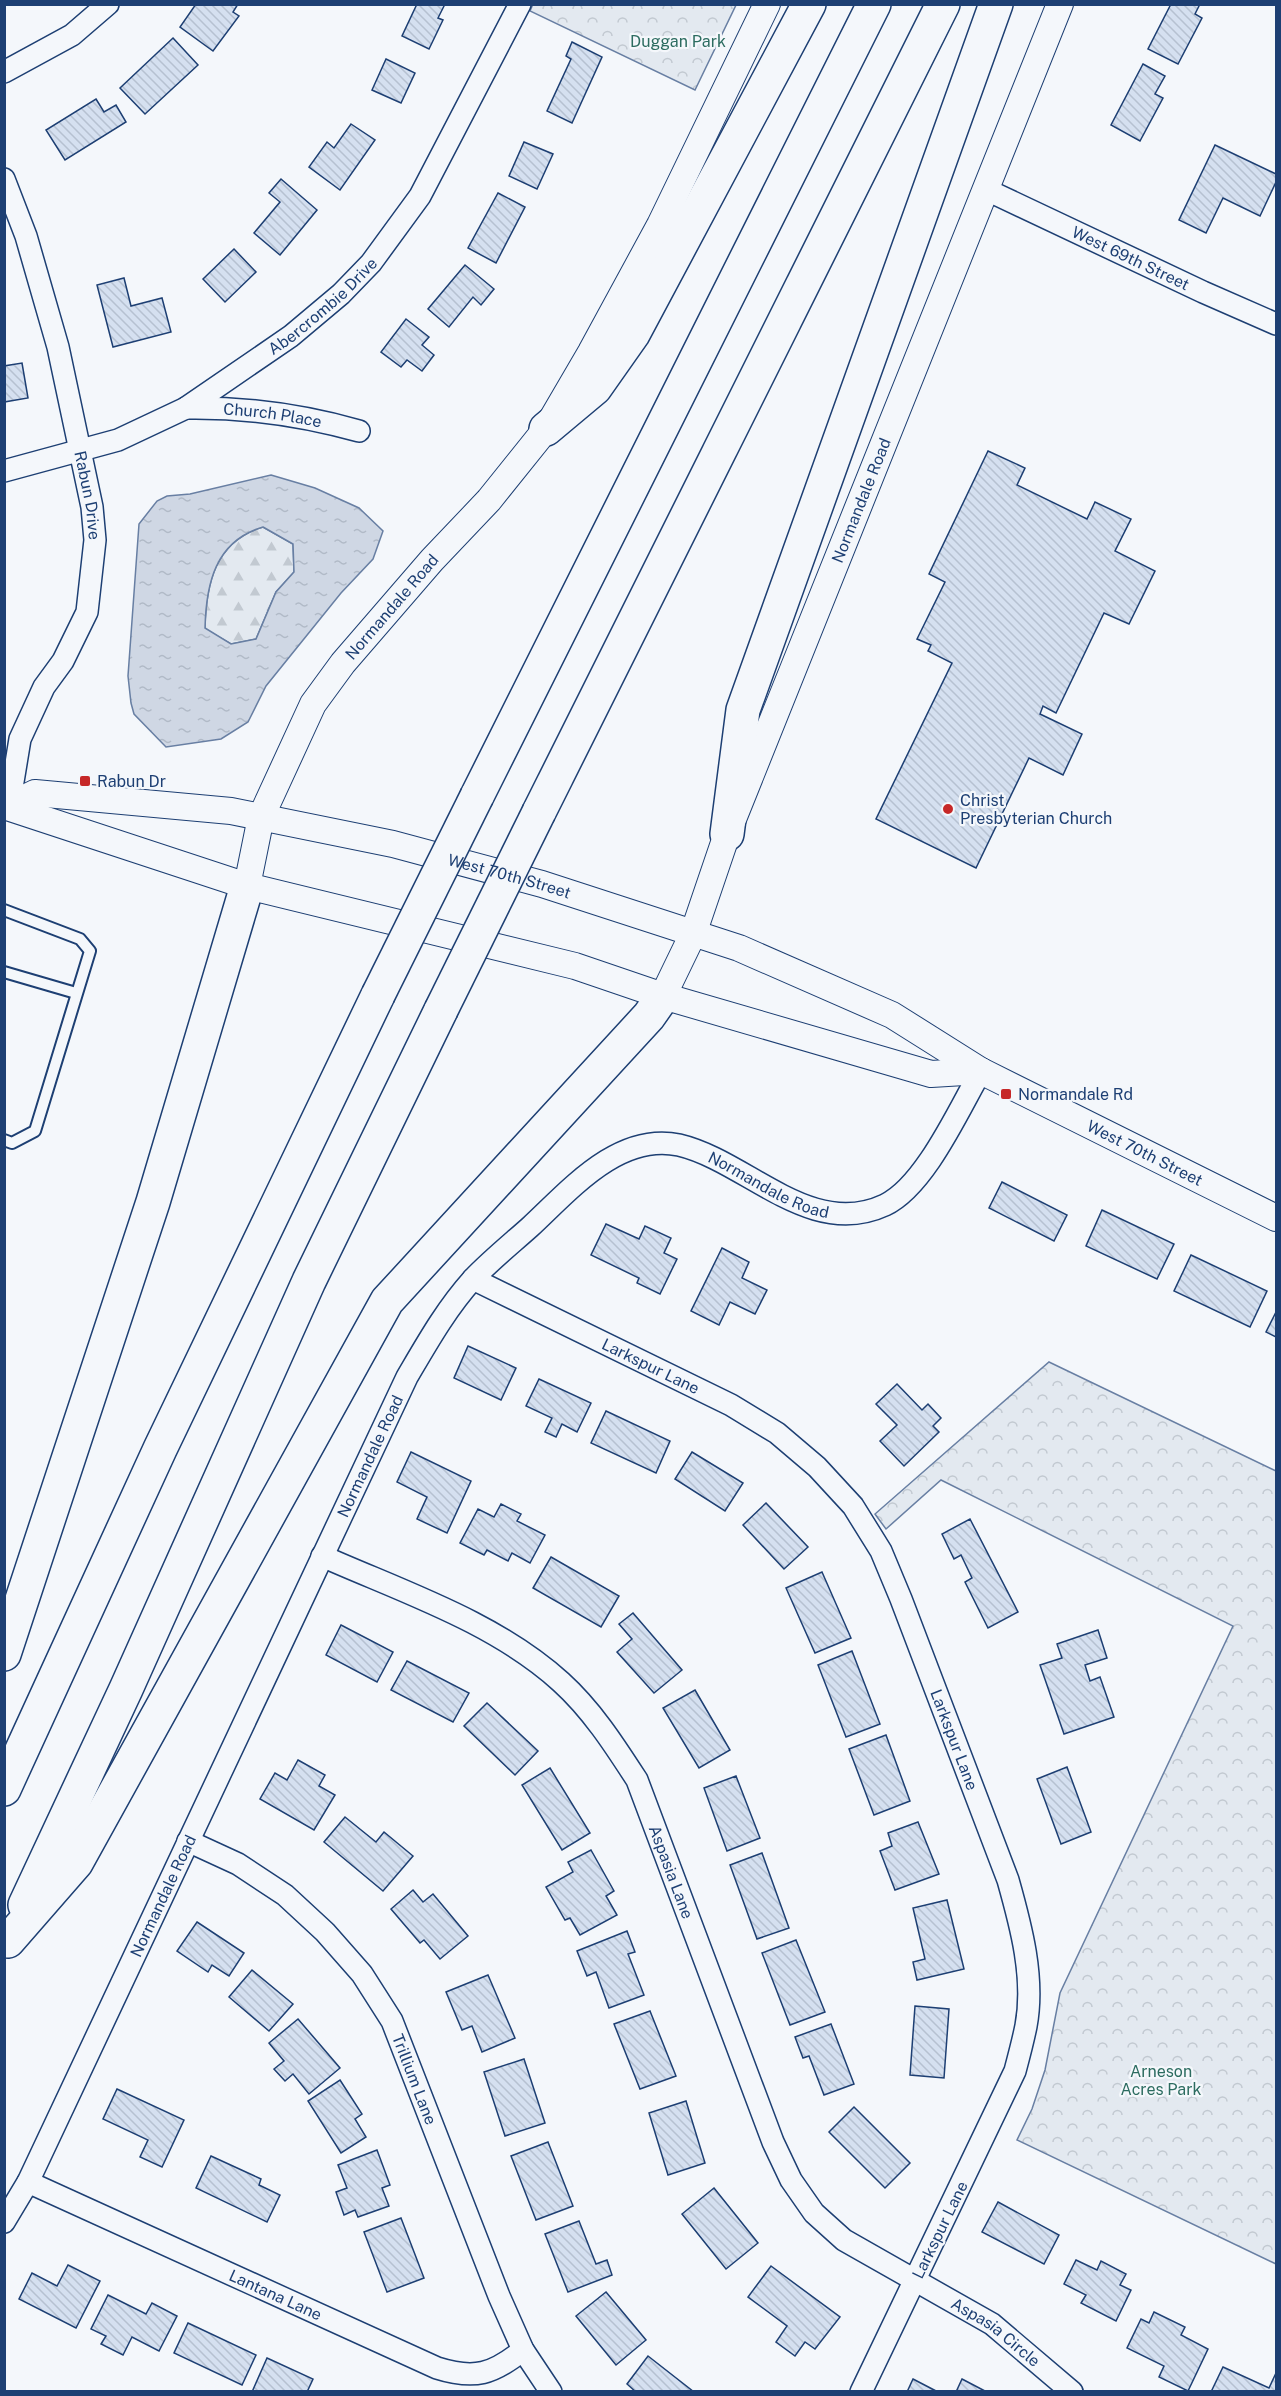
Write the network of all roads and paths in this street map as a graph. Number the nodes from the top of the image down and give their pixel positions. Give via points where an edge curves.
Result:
1 (108, 4) edge
2 (520, 4) edge
3 (767, 4) edge
4 (809, 4) edge
5 (874, 4) edge
6 (943, 4) edge
7 (996, 4) edge
8 (1060, 4) edge
9 (4, 72) edge
10 (4, 179) edge
11 (987, 190) junction
12 (1276, 324) edge
13 (186, 408) junction
14 (546, 429) junction
15 (359, 431) dead end
16 (80, 452) junction
17 (4, 471) edge
18 (7, 806) edge
19 (261, 817) junction
20 (727, 834) junction
21 (247, 886) junction
22 (4, 910) edge
23 (693, 934) junction
24 (4, 972) edge
25 (76, 993) junction
26 (663, 996) junction
27 (981, 1071) junction
28 (8, 1142) edge
29 (1276, 1218) edge
30 (473, 1279) junction
31 (322, 1556) junction
32 (4, 1654) edge
33 (4, 1789) edge
34 (188, 1841) junction
35 (6, 1946) edge
36 (28, 2182) junction
37 (4, 2222) edge
38 (916, 2279) junction
39 (524, 2350) junction
40 (551, 2391) edge
41 (861, 2391) edge
42 (1072, 2391) edge

1 - 9 street via 72,35
2 - 13 street, Abercrombie Drive via 420,196 371,263 291,336
3 - 14 street, Normandale Road via 660,225
4 - 14 highway via 633,334 595,388
5 - 33 highway, bridge via 378,994 160,1449
6 - 35 highway, bridge via 309,1281
7 - 20 highway via 743,710
8 - 11 street, Normandale Road
10 - 16 street, Rabun Drive via 26,236 58,347
11 - 12 street, West 69th Street
11 - 20 street, Normandale Road
13 - 15 street, Church Place via 236,407 310,417
13 - 16 street, Abercrombie Drive via 118,440
14 - 19 street, Normandale Road via 489,500 343,663 313,704
16 - 17 street, Abercrombie Drive
16 - 18 street, Rabun Drive via 95,540 87,612 63,661 44,687 20,739
18 - 19 street, West 70th Street via 35,793
18 - 21 street, West 70th Street
19 - 21 street, Normandale Road
19 - 23 street, West 70th Street via 393,844 542,884
20 - 23 street, Normandale Road
21 - 26 street, West 70th Street via 575,966
21 - 32 highway via 153,1202
22 - 25 lane via 80,939 90,951
23 - 26 street, Normandale Road
23 - 27 street, West 70th Street via 739,948 891,1015
24 - 25 lane
25 - 28 lane via 35,1131
26 - 27 street, West 70th Street via 931,1074
26 - 35 highway via 649,1016 387,1301 76,1863
27 - 29 street, West 70th Street
27 - 30 street, Normandale Road via 922,1172 906,1191 886,1205 861,1214 811,1208 705,1155 678,1145 648,1145 597,1166
30 - 31 street, Normandale Road via 435,1330 407,1377
30 - 38 street, Larkspur Lane via 731,1405 777,1433 817,1467 853,1506 881,1551 1008,1880 1022,1927 1028,1975 1027,2024 1015,2071
31 - 34 street, Normandale Road
31 - 38 street, Aspasia Lane via 459,1617 513,1646 562,1682 603,1728 637,1780 773,2142 791,2180 814,2212 844,2240
34 - 36 street, Normandale Road
34 - 39 street, Trillium Lane via 238,1864 285,1895 326,1932 362,1974 392,2021 499,2296
36 - 37 street, Normandale Road
36 - 39 street, Lantana Lane via 437,2368 461,2375 482,2373 505,2364
38 - 41 street, Larkspur Lane
38 - 42 street, Aspasia Circle via 992,2324
39 - 40 street, Trillium Lane

